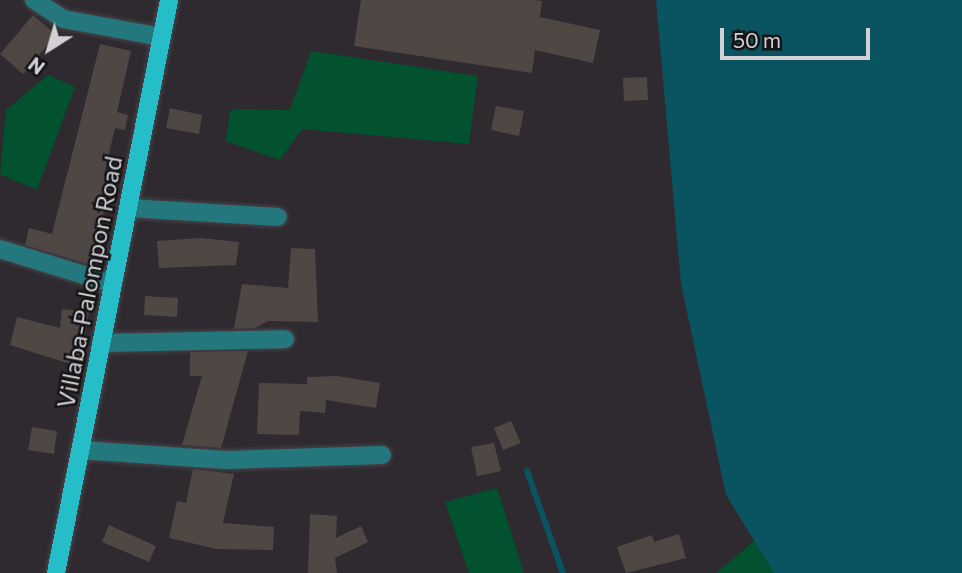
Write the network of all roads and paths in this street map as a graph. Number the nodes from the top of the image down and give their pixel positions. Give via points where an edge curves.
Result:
1 (34, 0) edge
2 (169, 0) edge
3 (162, 37) junction
4 (128, 208) junction
5 (278, 217) dead end
6 (0, 249) edge
7 (113, 284) junction
8 (285, 339) dead end
9 (102, 342) junction
10 (80, 450) junction
11 (382, 455) dead end
12 (56, 573) edge

1 - 3 street via 63,19
2 - 3 main road, Villaba-Palompon Road
3 - 4 main road, Villaba-Palompon Road
4 - 5 street
4 - 7 main road, Villaba-Palompon Road
6 - 7 street
7 - 9 main road, Villaba-Palompon Road
8 - 9 street
9 - 10 main road, Villaba-Palompon Road
10 - 11 street via 226,460
10 - 12 main road, Villaba-Palompon Road

